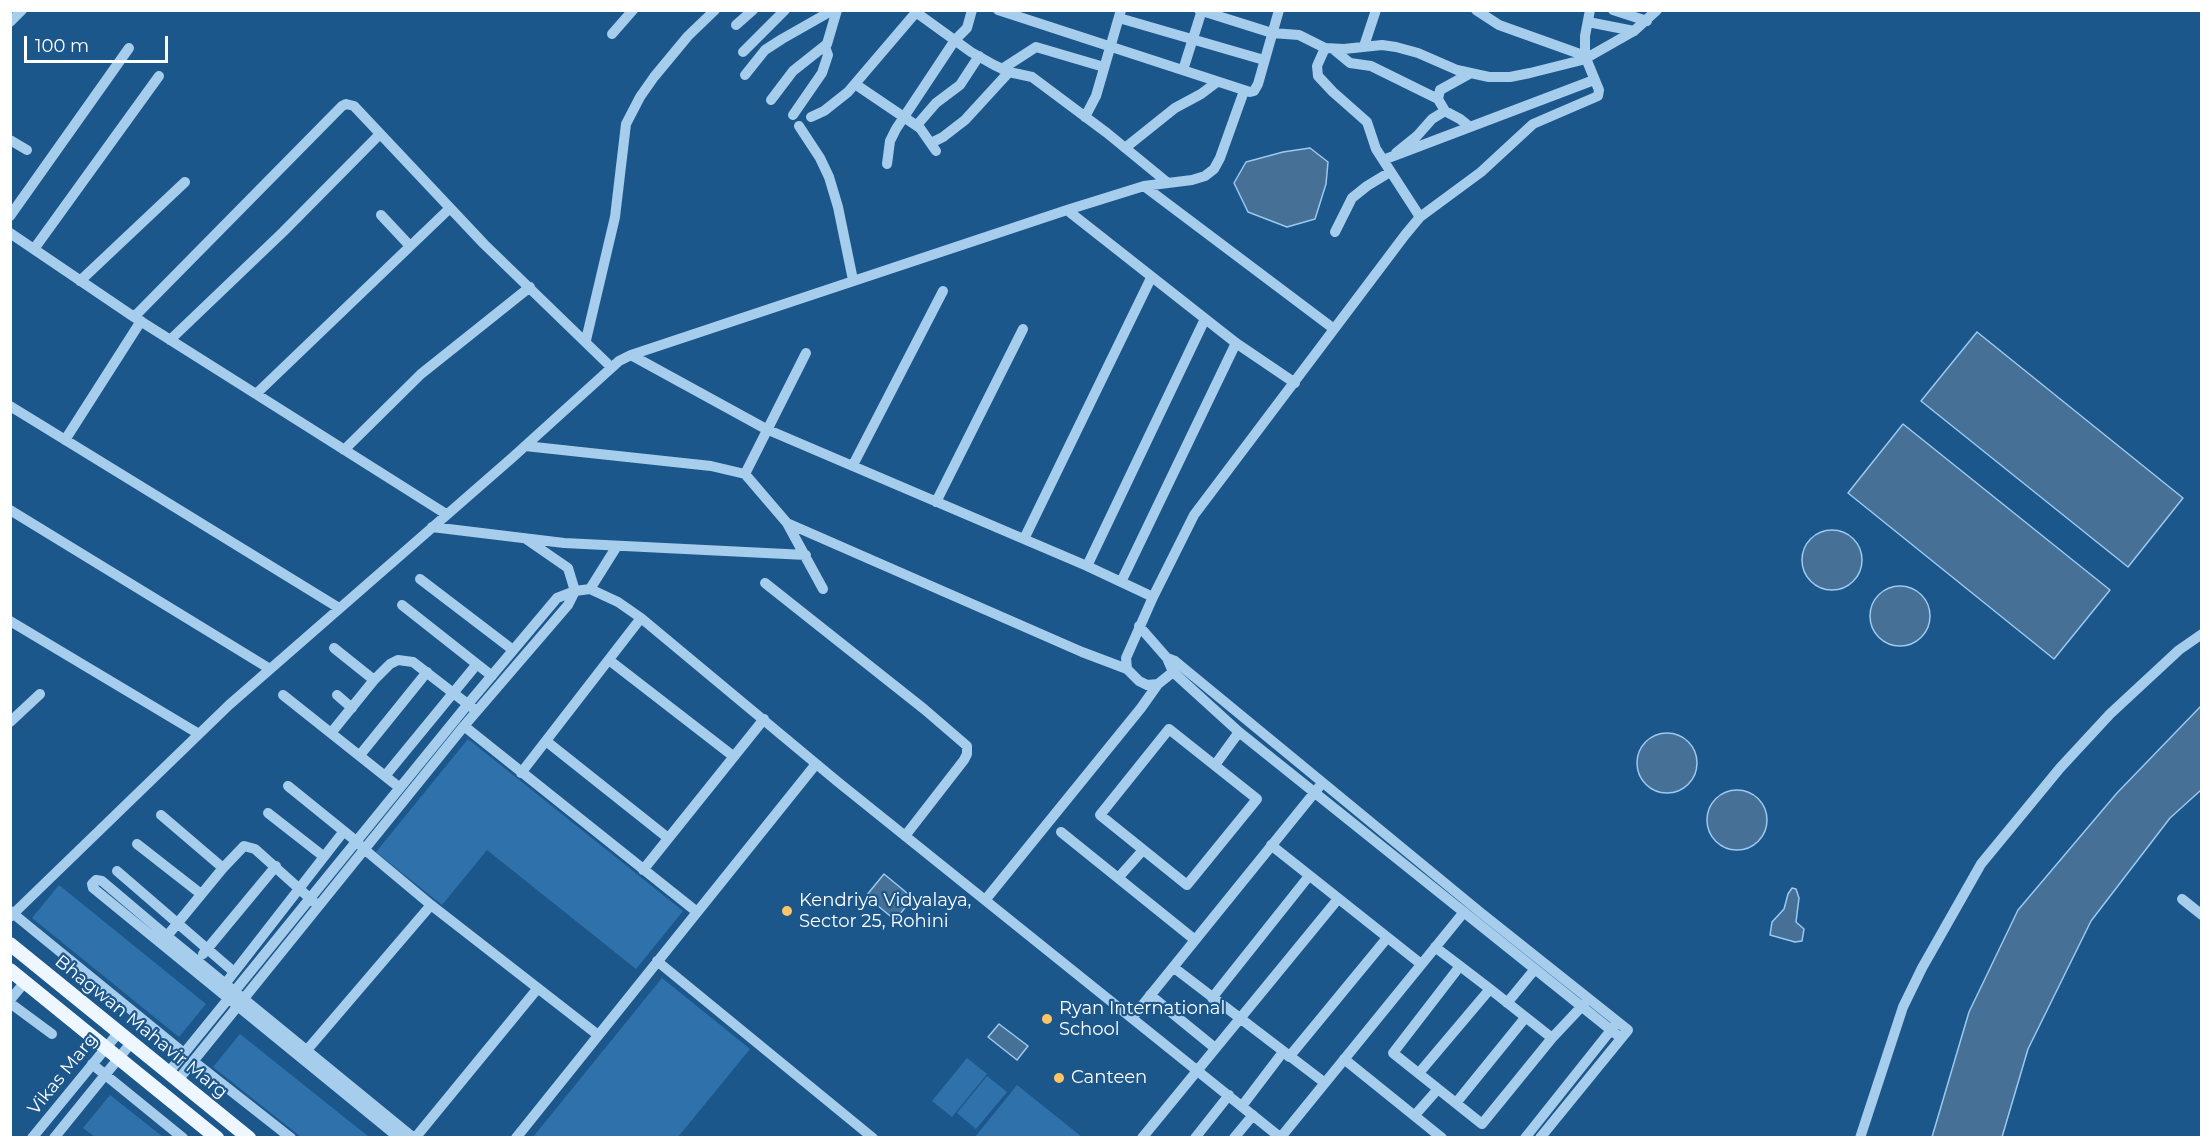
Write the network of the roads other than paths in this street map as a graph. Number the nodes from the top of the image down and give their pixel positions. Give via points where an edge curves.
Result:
1 (22, 10) edge
2 (633, 10) edge
3 (715, 10) edge
4 (753, 10) edge
5 (784, 10) edge
6 (835, 10) edge
7 (972, 10) edge
8 (998, 10) edge
9 (1279, 10) edge
10 (1376, 10) edge
11 (1590, 10) edge
12 (1613, 10) edge
13 (1657, 10) edge
14 (1201, 11) edge
15 (1478, 11) edge
16 (917, 12) edge
17 (1120, 14) edge
18 (1647, 21) junction
19 (10, 22) edge
20 (1588, 22) junction
21 (736, 25) dead end
22 (1634, 31) junction
23 (1272, 33) junction
24 (612, 34) dead end
25 (955, 40) junction
26 (1192, 40) junction
27 (825, 46) junction
28 (1364, 46) junction
29 (129, 48) dead end
30 (1110, 48) junction
31 (1329, 49) junction
32 (743, 52) dead end
33 (979, 56) junction
34 (1586, 58) junction
35 (1264, 60) junction
36 (1104, 67) junction
37 (1183, 70) junction
38 (1005, 71) junction
39 (1469, 74) junction
40 (745, 75) dead end
41 (159, 76) dead end
42 (1594, 80) junction
43 (1217, 82) junction
44 (855, 84) junction
45 (1244, 91) junction
46 (1438, 99) junction
47 (771, 100) dead end
48 (1445, 111) junction
49 (793, 115) dead end
50 (811, 117) dead end
51 (903, 117) junction
52 (1085, 117) junction
53 (917, 125) junction
54 (799, 126) dead end
55 (1470, 127) junction
56 (380, 134) junction
57 (10, 140) edge
58 (1125, 148) junction
59 (27, 150) dead end
60 (1388, 158) junction
61 (887, 164) dead end
62 (1390, 172) junction
63 (185, 182) dead end
64 (1168, 183) junction
65 (1144, 186) junction
66 (450, 208) junction
67 (1067, 210) junction
68 (381, 215) dead end
69 (10, 216) edge
70 (1420, 218) junction
71 (1335, 232) dead end
72 (10, 233) edge
73 (410, 246) junction
74 (34, 249) junction
75 (1151, 278) junction
76 (853, 280) junction
77 (80, 281) junction
78 (530, 287) junction
79 (943, 291) dead end
80 (137, 319) junction
81 (1205, 319) junction
82 (1023, 329) dead end
83 (1334, 330) junction
84 (170, 340) junction
85 (586, 340) junction
86 (1236, 343) junction
87 (806, 352) dead end
88 (631, 355) junction
89 (611, 367) junction
90 (1294, 383) junction
91 (256, 394) junction
92 (10, 406) edge
93 (766, 429) junction
94 (65, 440) junction
95 (525, 446) junction
96 (344, 450) junction
97 (853, 465) junction
98 (745, 474) junction
99 (936, 502) junction
100 (10, 510) edge
101 (446, 514) junction
102 (787, 523) junction
103 (432, 527) junction
104 (526, 539) junction
105 (1024, 539) junction
106 (617, 546) junction
107 (806, 555) junction
108 (1087, 566) junction
109 (420, 579) dead end
110 (1121, 582) junction
111 (765, 583) dead end
112 (590, 589) junction
113 (823, 589) dead end
114 (575, 591) junction
115 (1153, 597) junction
116 (402, 605) dead end
117 (339, 609) junction
118 (641, 618) junction
119 (10, 621) edge
120 (1139, 626) junction
121 (2202, 634) edge
122 (334, 648) dead end
123 (513, 650) junction
124 (1167, 658) junction
125 (609, 660) junction
126 (477, 664) junction
127 (270, 669) junction
128 (1127, 669) junction
129 (427, 672) junction
130 (1173, 672) junction
131 (492, 676) junction
132 (374, 680) junction
133 (1158, 684) junction
134 (453, 693) junction
135 (40, 694) dead end
136 (283, 695) dead end
137 (337, 695) dead end
138 (352, 708) junction
139 (472, 708) junction
140 (764, 718) junction
141 (10, 722) edge
142 (464, 726) junction
143 (1239, 732) junction
144 (331, 733) junction
145 (199, 734) junction
146 (546, 741) junction
147 (360, 755) junction
148 (733, 756) junction
149 (816, 764) junction
150 (1215, 765) junction
151 (520, 773) junction
152 (385, 776) junction
153 (1323, 783) junction
154 (288, 786) dead end
155 (400, 788) junction
156 (1314, 792) junction
157 (268, 813) dead end
158 (161, 815) dead end
159 (344, 831) junction
160 (1061, 832) dead end
161 (905, 836) junction
162 (668, 838) junction
163 (137, 844) dead end
164 (360, 845) junction
165 (1271, 845) junction
166 (1143, 850) junction
167 (323, 856) junction
168 (276, 866) junction
169 (223, 868) junction
170 (643, 870) junction
171 (117, 872) dead end
172 (1309, 876) junction
173 (1119, 877) junction
174 (299, 886) junction
175 (201, 894) junction
176 (1338, 898) junction
177 (986, 899) junction
178 (2182, 899) dead end
179 (314, 902) junction
180 (431, 905) junction
181 (697, 912) junction
182 (1464, 912) junction
183 (11, 914) edge
184 (2202, 915) edge
185 (178, 924) junction
186 (167, 936) junction
187 (1387, 938) junction
188 (1195, 939) junction
189 (10, 944) edge
190 (1435, 947) junction
191 (207, 949) junction
192 (198, 961) junction
193 (657, 961) junction
194 (1421, 964) junction
195 (1460, 966) junction
196 (1173, 967) junction
197 (1535, 969) junction
198 (10, 970) edge
199 (234, 972) junction
200 (25, 982) junction
201 (225, 984) junction
202 (538, 988) junction
203 (1490, 989) junction
204 (1150, 994) junction
205 (1212, 998) junction
206 (236, 999) junction
207 (10, 1001) edge
208 (1507, 1003) junction
209 (1585, 1003) junction
210 (1132, 1018) junction
211 (1239, 1018) junction
212 (1525, 1018) junction
213 (1614, 1026) junction
214 (119, 1032) junction
215 (52, 1034) dead end
216 (598, 1035) junction
217 (1552, 1038) junction
218 (131, 1042) junction
219 (106, 1047) junction
220 (1215, 1048) junction
221 (307, 1050) junction
222 (1286, 1055) junction
223 (189, 1057) junction
224 (119, 1058) junction
225 (1344, 1059) junction
226 (92, 1064) junction
227 (1197, 1070) junction
228 (1419, 1073) junction
229 (106, 1074) junction
230 (173, 1076) junction
231 (1325, 1083) junction
232 (1438, 1089) junction
233 (1228, 1095) junction
234 (1456, 1103) junction
235 (1242, 1106) junction
236 (1253, 1115) junction
237 (1415, 1115) junction
238 (32, 1137) edge
239 (54, 1137) edge
240 (183, 1137) edge
241 (217, 1137) edge
242 (249, 1137) edge
243 (291, 1137) edge
244 (399, 1137) edge
245 (415, 1137) edge
246 (516, 1137) edge
247 (873, 1137) edge
248 (1142, 1137) edge
249 (1195, 1137) edge
250 (1234, 1137) edge
251 (1281, 1137) edge
252 (1442, 1137) edge
253 (1525, 1137) edge
254 (1540, 1137) edge
255 (1860, 1137) edge

1 - 19 street
2 - 24 street
3 - 85 street via 654,77 626,124 615,217
4 - 21 street
5 - 32 street
6 - 27 street
6 - 40 street via 765,50
7 - 25 street via 967,28
8 - 30 street
9 - 23 street
10 - 28 street
11 - 20 street
12 - 18 street
13 - 18 street
14 - 23 street
14 - 26 street
15 - 34 street via 1499,26
16 - 25 street
16 - 44 street
17 - 26 street
17 - 30 street
18 - 22 street
20 - 22 street
20 - 34 street
22 - 34 street
23 - 31 street via 1299,35
23 - 35 street
25 - 33 street
25 - 51 street
26 - 35 street
26 - 37 street
27 - 47 street via 793,71
27 - 49 street via 828,55 822,73
28 - 31 street
28 - 39 street via 1396,47
29 - 69 street
30 - 36 street
30 - 37 street
31 - 46 street via 1350,63 1371,66
31 - 60 street via 1317,66 1318,76 1367,122 1372,141
33 - 38 street
33 - 53 street via 960,85 936,103
34 - 39 street via 1510,77
34 - 42 street
35 - 45 street via 1254,91
36 - 38 street via 1036,46
36 - 52 street
37 - 43 street
38 - 52 street via 1032,77
38 - 53 street via 965,120 934,147
39 - 46 street via 1440,90
41 - 74 street
42 - 55 street
42 - 70 street via 1599,93 1596,98 1533,124 1481,172
43 - 45 street
43 - 58 street via 1174,108
44 - 50 street
44 - 51 street
45 - 64 street via 1214,169 1200,178
46 - 48 street
48 - 55 street
48 - 60 street
51 - 53 street
51 - 61 street via 890,141
52 - 58 street
54 - 76 street via 829,177
55 - 60 street
56 - 66 street
56 - 80 street via 354,106 342,106
56 - 84 street
57 - 59 street
58 - 64 street
60 - 62 street
62 - 70 street
62 - 71 street via 1353,198
63 - 77 street
64 - 65 street
65 - 67 street
65 - 83 street
66 - 73 street
66 - 78 street
67 - 75 street
67 - 76 street
68 - 73 street
70 - 83 street
72 - 74 street
73 - 91 street
74 - 77 street
75 - 81 street
75 - 105 street
76 - 88 street
77 - 80 street
78 - 85 street
78 - 96 street via 422,374
79 - 97 street
80 - 84 street
80 - 94 street
81 - 86 street
81 - 108 street
82 - 99 street
83 - 90 street
84 - 91 street
85 - 89 street
86 - 90 street
86 - 110 street
87 - 93 street
88 - 89 street
88 - 93 street
89 - 95 street
90 - 115 street via 1197,509
91 - 96 street
92 - 94 street
93 - 97 street
93 - 98 street
94 - 117 street
95 - 98 street via 711,466
95 - 101 street
96 - 101 street
97 - 99 street
98 - 102 street
99 - 105 street
100 - 127 street
101 - 103 street
102 - 107 street
102 - 128 street
103 - 104 street
103 - 117 street
104 - 106 street
104 - 114 street via 568,568
105 - 108 street
106 - 107 street
106 - 112 street
107 - 113 street
108 - 110 street
109 - 123 street
110 - 115 street
111 - 161 street via 967,746 964,760
112 - 114 street
112 - 118 street
114 - 123 street via 557,598
114 - 139 street via 568,605
115 - 120 street
116 - 126 street
117 - 127 street
118 - 125 street
118 - 140 street
119 - 145 street
120 - 124 street
120 - 128 street via 1126,657
121 - 255 street via 2179,650 2110,714 1981,864 1903,1006
122 - 132 street
123 - 131 street
124 - 130 street
124 - 153 street
125 - 146 street
125 - 148 street
126 - 131 street
126 - 134 street
127 - 145 street
128 - 133 street via 1146,685
129 - 132 street via 413,662 398,660
129 - 134 street
129 - 147 street
130 - 133 street
130 - 143 street
131 - 139 street
132 - 138 street
133 - 177 street
134 - 139 street
134 - 152 street
135 - 141 street
136 - 144 street
137 - 138 street
138 - 144 street
139 - 142 street
139 - 155 street
140 - 148 street
140 - 149 street
142 - 151 street
142 - 164 street
143 - 150 street
143 - 156 street
144 - 147 street
145 - 183 street
146 - 151 street
146 - 162 street
147 - 152 street
148 - 162 street
149 - 161 street
149 - 181 street
150 - 166 street via 1257,799 1187,885
150 - 166 street via 1170,729 1100,815
151 - 170 street
152 - 155 street
153 - 156 street
153 - 209 street
154 - 159 street
155 - 164 street
156 - 165 street
156 - 182 street
157 - 167 street
158 - 169 street
159 - 164 street
159 - 167 street
160 - 173 street
161 - 177 street
162 - 170 street
163 - 175 street
164 - 179 street
164 - 180 street
165 - 172 street
165 - 188 street
166 - 173 street
167 - 174 street
168 - 169 street via 255,849 244,846
168 - 174 street
168 - 191 street
169 - 175 street
170 - 181 street
171 - 185 street
172 - 176 street
172 - 205 street
173 - 188 street
174 - 179 street
174 - 199 street
175 - 185 street
176 - 187 street
176 - 211 street
177 - 210 street
178 - 184 street
179 - 206 street
180 - 202 street
180 - 221 street
181 - 193 street
182 - 190 street
182 - 197 street
183 - 223 street
185 - 186 street
185 - 191 street
186 - 192 street
186 - 206 street via 102,880 92,884
187 - 194 street
187 - 222 street
188 - 196 street
189 - 214 main road, Bhagwan Mahavir Marg
190 - 194 street
190 - 195 street
191 - 192 street
191 - 199 street
192 - 201 street
193 - 216 street
193 - 247 street
194 - 225 street
195 - 203 street
195 - 228 street via 1393,1053
196 - 204 street
196 - 205 street
197 - 208 street
197 - 209 street
198 - 200 main road
199 - 201 street
200 - 207 street
200 - 219 main road
201 - 206 street
202 - 216 street
202 - 245 street
203 - 208 street
203 - 228 street
204 - 210 street
204 - 220 street
205 - 211 street
206 - 221 street
206 - 223 street
206 - 244 street
207 - 215 street
208 - 212 street
209 - 213 street
209 - 217 street
210 - 227 street
211 - 220 street
211 - 222 street
212 - 217 street
212 - 234 street
213 - 253 street
213 - 254 street via 1621,1038
214 - 218 main road, Bhagwan Mahavir Marg
214 - 219 street, Vikas Marg
216 - 246 street
217 - 234 street via 1482,1124
218 - 224 street, Vikas Marg
218 - 230 main road, Bhagwan Mahavir Marg
219 - 224 main road
219 - 226 street, Vikas Marg
220 - 227 street
221 - 245 street
222 - 231 street
222 - 235 street
223 - 230 street
223 - 243 street
224 - 229 street, Vikas Marg
224 - 241 main road
225 - 231 street
225 - 237 street
226 - 229 street
226 - 238 street, Vikas Marg
227 - 233 street
227 - 248 street
228 - 232 street
229 - 239 street, Vikas Marg
229 - 240 street
230 - 242 main road, Bhagwan Mahavir Marg
231 - 251 street
232 - 234 street
232 - 237 street
233 - 235 street
233 - 249 street
235 - 236 street
236 - 250 street
236 - 251 street
237 - 252 street

